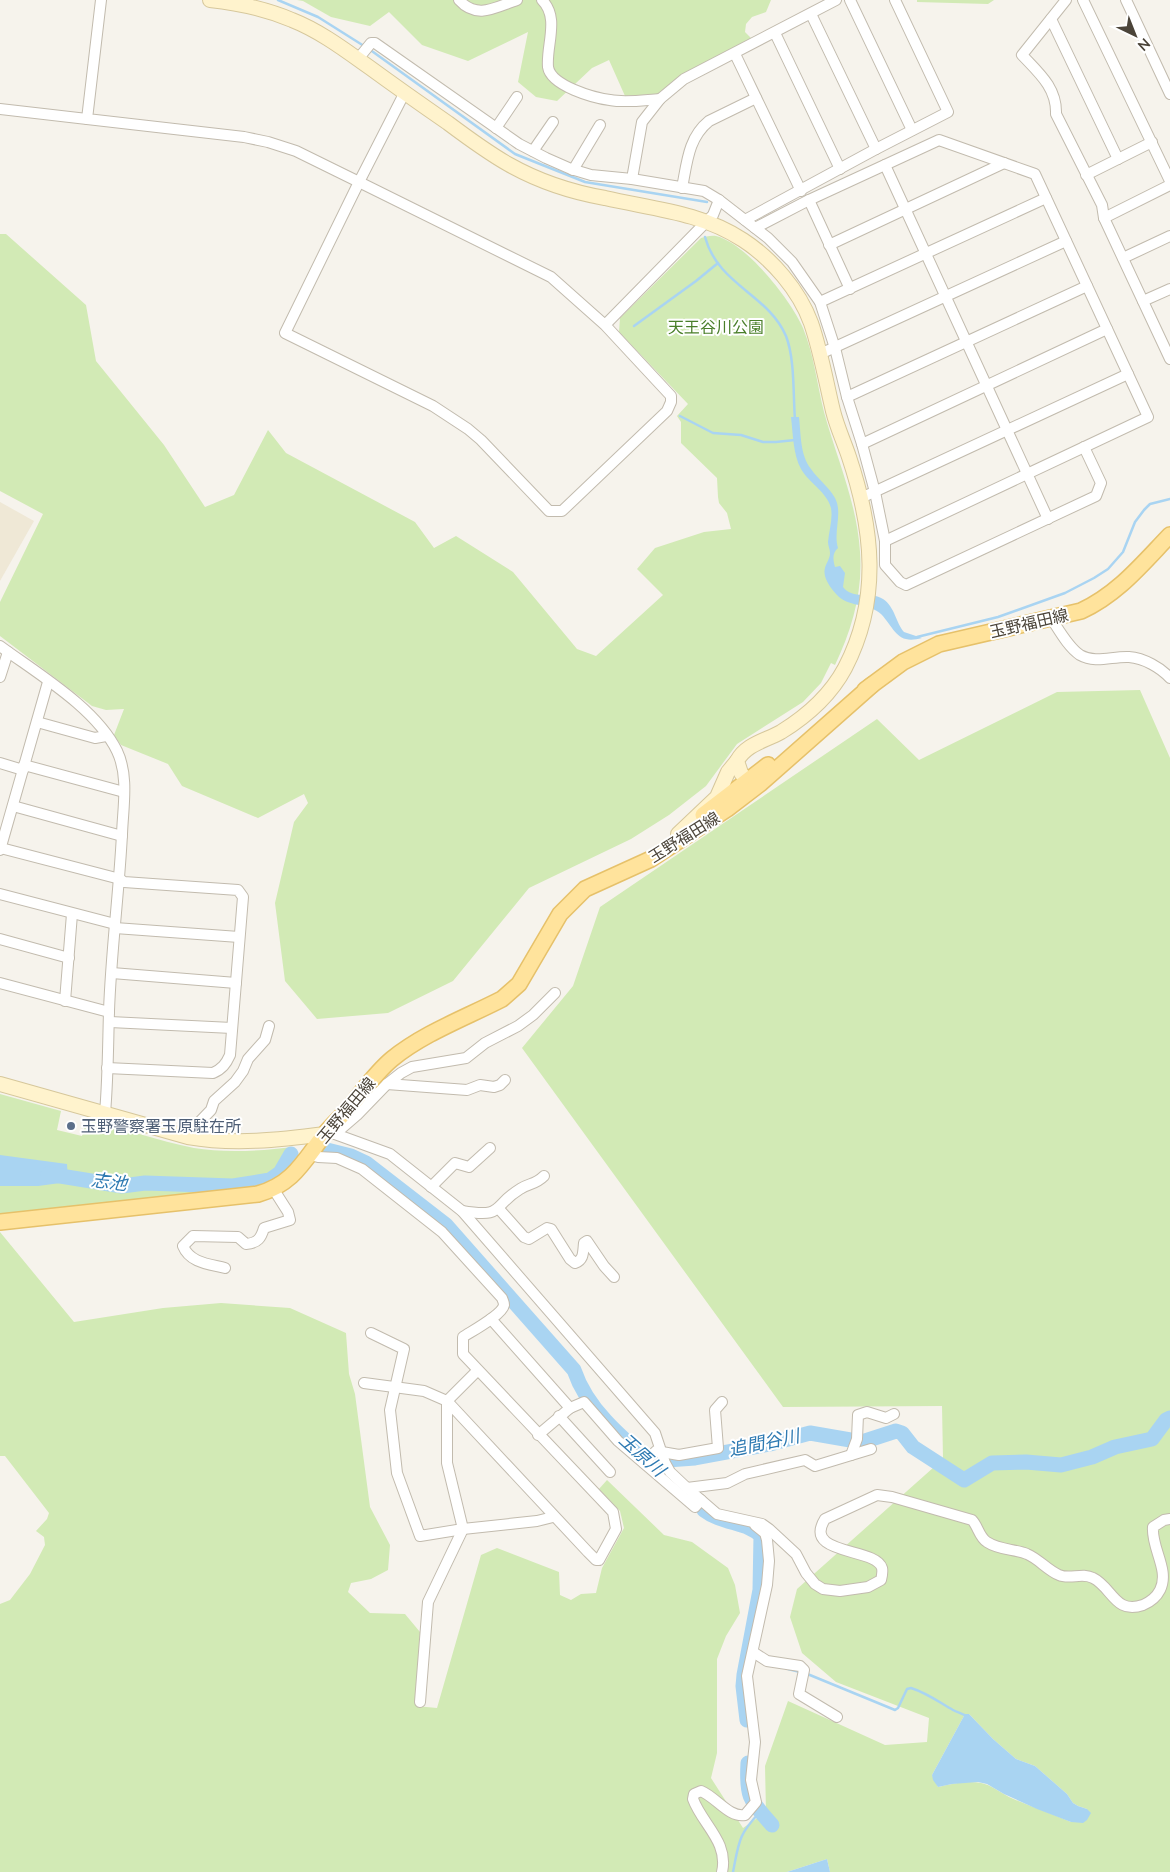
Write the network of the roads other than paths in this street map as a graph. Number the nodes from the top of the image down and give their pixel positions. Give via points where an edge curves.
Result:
1 (101, 0) edge
2 (210, 0) edge
3 (460, 0) edge
4 (517, 0) edge
5 (542, 0) edge
6 (836, 0) edge
7 (850, 0) edge
8 (895, 0) edge
9 (1066, 0) edge
10 (1082, 0) edge
11 (1129, 1) edge
12 (811, 14) junction
13 (1051, 19) junction
14 (775, 33) junction
15 (363, 51) junction
16 (735, 54) junction
17 (405, 92) junction
18 (1170, 94) edge
19 (517, 97) dead end
20 (756, 98) junction
21 (660, 100) junction
22 (0, 109) edge
23 (87, 119) junction
24 (553, 122) dead end
25 (600, 125) dead end
26 (496, 128) junction
27 (912, 130) junction
28 (1152, 142) junction
29 (876, 149) junction
30 (533, 151) junction
31 (1118, 159) junction
32 (1004, 164) junction
33 (884, 165) junction
34 (573, 170) junction
35 (840, 170) junction
36 (1086, 175) junction
37 (632, 179) junction
38 (1170, 181) edge
39 (359, 182) junction
40 (1170, 185) edge
41 (682, 188) junction
42 (801, 190) junction
43 (1046, 198) junction
44 (719, 200) junction
45 (808, 200) junction
46 (904, 210) junction
47 (1104, 218) junction
48 (745, 220) junction
49 (706, 221) junction
50 (755, 228) junction
51 (1170, 236) edge
52 (1066, 241) junction
53 (829, 245) junction
54 (925, 254) junction
55 (1123, 258) junction
56 (1087, 286) junction
57 (850, 289) junction
58 (1170, 289) edge
59 (945, 297) junction
60 (1143, 301) junction
61 (820, 302) junction
62 (605, 325) junction
63 (1107, 329) junction
64 (966, 342) junction
65 (835, 348) junction
66 (820, 354) junction
67 (1170, 360) edge
68 (1128, 374) junction
69 (986, 386) junction
70 (847, 397) junction
71 (1007, 430) junction
72 (862, 444) junction
73 (1084, 447) junction
74 (1027, 474) junction
75 (875, 492) junction
76 (861, 498) junction
77 (1048, 519) junction
78 (1170, 535) edge
79 (886, 541) junction
80 (870, 563) junction
81 (885, 565) junction
82 (1051, 618) junction
83 (4, 649) edge
84 (0, 677) edge
85 (1170, 678) edge
86 (48, 682) junction
87 (37, 722) junction
88 (106, 736) junction
89 (737, 761) junction
90 (0, 763) edge
91 (23, 767) junction
92 (750, 785) junction
93 (124, 792) junction
94 (12, 806) junction
95 (678, 834) junction
96 (122, 836) junction
97 (0, 849) edge
98 (630, 868) junction
99 (120, 878) junction
100 (0, 894) edge
101 (72, 914) junction
102 (115, 926) junction
103 (239, 937) junction
104 (0, 939) edge
105 (68, 958) junction
106 (112, 973) junction
107 (236, 982) junction
108 (0, 983) edge
109 (555, 994) dead end
110 (65, 1001) junction
111 (109, 1017) junction
112 (269, 1026) dead end
113 (232, 1028) junction
114 (107, 1068) junction
115 (505, 1080) dead end
116 (0, 1084) edge
117 (387, 1084) junction
118 (105, 1113) junction
119 (330, 1134) junction
120 (186, 1136) junction
121 (490, 1148) dead end
122 (310, 1155) junction
123 (544, 1176) dead end
124 (431, 1187) junction
125 (274, 1190) junction
126 (499, 1209) junction
127 (462, 1211) junction
128 (0, 1222) edge
129 (225, 1268) dead end
130 (614, 1277) dead end
131 (491, 1319) junction
132 (371, 1333) dead end
133 (477, 1371) junction
134 (364, 1383) dead end
135 (395, 1387) junction
136 (446, 1400) junction
137 (722, 1402) dead end
138 (570, 1408) junction
139 (894, 1414) dead end
140 (559, 1416) junction
141 (538, 1435) junction
142 (872, 1450) dead end
143 (851, 1455) junction
144 (663, 1457) junction
145 (646, 1460) junction
146 (610, 1472) dead end
147 (681, 1488) junction
148 (553, 1517) junction
149 (1170, 1519) edge
150 (750, 1522) junction
151 (463, 1529) junction
152 (753, 1652) junction
153 (420, 1702) dead end
154 (837, 1717) dead end
155 (722, 1872) edge

1 - 23 street
2 - 15 street via 248,6 292,20
3 - 4 street via 478,11
5 - 21 street via 550,12 552,30 548,68 557,80 575,90 611,100
6 - 12 street
7 - 27 street
8 - 27 street via 948,112
9 - 13 street
10 - 28 street
11 - 18 street
12 - 14 street
12 - 29 street
13 - 31 street
13 - 36 street via 1022,55 1047,82 1057,102 1056,114
14 - 16 street
14 - 35 street
15 - 17 street
15 - 26 street via 375,43
16 - 20 street
16 - 21 street via 684,79
17 - 39 street
17 - 49 street via 488,152 529,174 585,194 687,214
19 - 26 street
20 - 41 street via 702,126 690,146
20 - 42 street
21 - 37 street via 642,122
22 - 23 street
23 - 39 street via 268,142 296,151
24 - 30 street
25 - 34 street
26 - 30 street
27 - 29 street
28 - 31 street
28 - 38 street
29 - 35 street
30 - 34 street
31 - 36 street
32 - 33 street via 939,140
32 - 43 street via 1035,174
32 - 46 street
33 - 45 street
33 - 46 street
34 - 37 street
35 - 42 street
36 - 47 street via 1102,205
37 - 41 street
39 - 62 street via 551,277
39 - 62 street via 285,333 453,419 480,440 549,511 562,512 667,411 671,402 671,396
40 - 47 street
41 - 44 street via 704,191
42 - 48 street
43 - 52 street
43 - 54 street
44 - 48 street
44 - 49 street via 713,215
45 - 50 street
45 - 53 street
46 - 53 street
46 - 54 street
47 - 55 street
48 - 50 street
49 - 62 street
49 - 66 street via 743,240 775,268 802,305
50 - 61 street via 792,262
51 - 55 street
52 - 56 street
52 - 59 street
53 - 57 street
54 - 57 street
54 - 59 street
55 - 60 street
56 - 63 street
56 - 64 street
57 - 61 street
58 - 60 street
59 - 64 street
59 - 65 street
60 - 67 street
61 - 65 street
63 - 68 street
63 - 69 street
64 - 69 street
64 - 70 street
65 - 66 street
65 - 70 street
66 - 76 street via 834,414
68 - 71 street
68 - 73 street via 1148,417
69 - 71 street
69 - 72 street
70 - 72 street
71 - 74 street
71 - 75 street
72 - 75 street
73 - 74 street
73 - 77 street via 1101,483 1096,496
74 - 77 street
74 - 79 street
75 - 76 street
75 - 79 street
76 - 80 street
77 - 81 street via 906,585
78 - 82 main road, 玉野福田線 via 1110,595 1081,611
79 - 81 street
80 - 81 street
80 - 89 street via 867,602 855,646 827,695 798,720 749,747
82 - 85 street via 1079,654 1096,660 1130,657 1154,665
82 - 92 main road, 玉野福田線 via 938,644 903,662
83 - 84 street
83 - 86 street
86 - 87 street
86 - 88 street via 83,708
87 - 88 street via 95,738
87 - 91 street
88 - 93 street via 117,752
89 - 92 street via 741,774
89 - 95 street via 728,772 717,797
90 - 91 street
91 - 93 street
91 - 94 street
92 - 95 main road, 玉野福田線
92 - 98 main road, 玉野福田線 via 727,809 651,859
93 - 96 street
94 - 96 street
94 - 97 street
95 - 98 main road, 玉野福田線
96 - 99 street
97 - 99 street
98 - 119 main road, 玉野福田線 via 585,890 567,907 512,991 410,1046 376,1074
99 - 102 street
99 - 103 street via 124,882 238,890 243,897
100 - 101 street
101 - 102 street
101 - 105 street
102 - 103 street
102 - 106 street
103 - 107 street
104 - 105 street
105 - 110 street
106 - 107 street
106 - 111 street
107 - 113 street
108 - 110 street
109 - 117 street via 533,1016 485,1043 466,1058 412,1067
110 - 111 street
111 - 113 street
111 - 114 street
112 - 120 street via 265,1040 248,1059 235,1082
113 - 114 street via 230,1055 221,1070 213,1073
114 - 118 street
115 - 117 street via 494,1087 480,1085 467,1090
116 - 118 street
117 - 119 street via 357,1115
118 - 120 street
119 - 120 street via 286,1140 230,1141
119 - 122 main road, 玉野福田線
119 - 124 street via 390,1154
121 - 124 street via 469,1167 455,1164
122 - 125 main road, 玉野福田線 via 289,1179
122 - 131 street via 337,1158 362,1169 442,1232 502,1298 503,1308
123 - 126 street via 532,1185 522,1187
124 - 127 street
125 - 128 main road, 玉野福田線
125 - 129 street via 290,1220 264,1228 254,1243 246,1244 238,1237 193,1236 183,1246 198,1261
126 - 127 street via 489,1214
126 - 130 street via 529,1240 547,1228 551,1229 575,1263 583,1257 587,1241
127 - 144 street via 656,1433
131 - 133 street via 463,1337 462,1354
131 - 138 street
132 - 135 street via 404,1349
133 - 136 street
133 - 141 street
134 - 135 street
135 - 136 street via 424,1391
135 - 151 street via 390,1410 398,1473 420,1536
136 - 148 street
136 - 151 street via 447,1463
137 - 144 street via 715,1410 718,1448
138 - 140 street
138 - 145 street via 584,1402 618,1441
139 - 143 street via 886,1418 867,1412 858,1415 857,1441
140 - 141 street
140 - 146 street
141 - 148 street via 613,1512 616,1529 603,1556 596,1560
142 - 143 street
143 - 147 street via 815,1466 805,1460 744,1474 727,1483
144 - 145 street via 656,1451
144 - 147 street
145 - 147 street
147 - 150 street via 718,1514
148 - 151 street
149 - 150 street via 1158,1523 1152,1534 1164,1571 1161,1589 1146,1604 1136,1607 1119,1603 1092,1578 1059,1575 1027,1554 988,1543 972,1520 892,1497 877,1496 830,1516 822,1525 826,1542 880,1564 881,1580 868,1587 823,1589 815,1584 796,1554 769,1528
150 - 152 street via 765,1533 769,1561
151 - 153 street via 428,1602
152 - 154 street via 767,1661 800,1666 804,1672 799,1694
152 - 155 street via 748,1676 755,1742 754,1805 745,1815 734,1815 706,1793 694,1794 695,1804 722,1850

